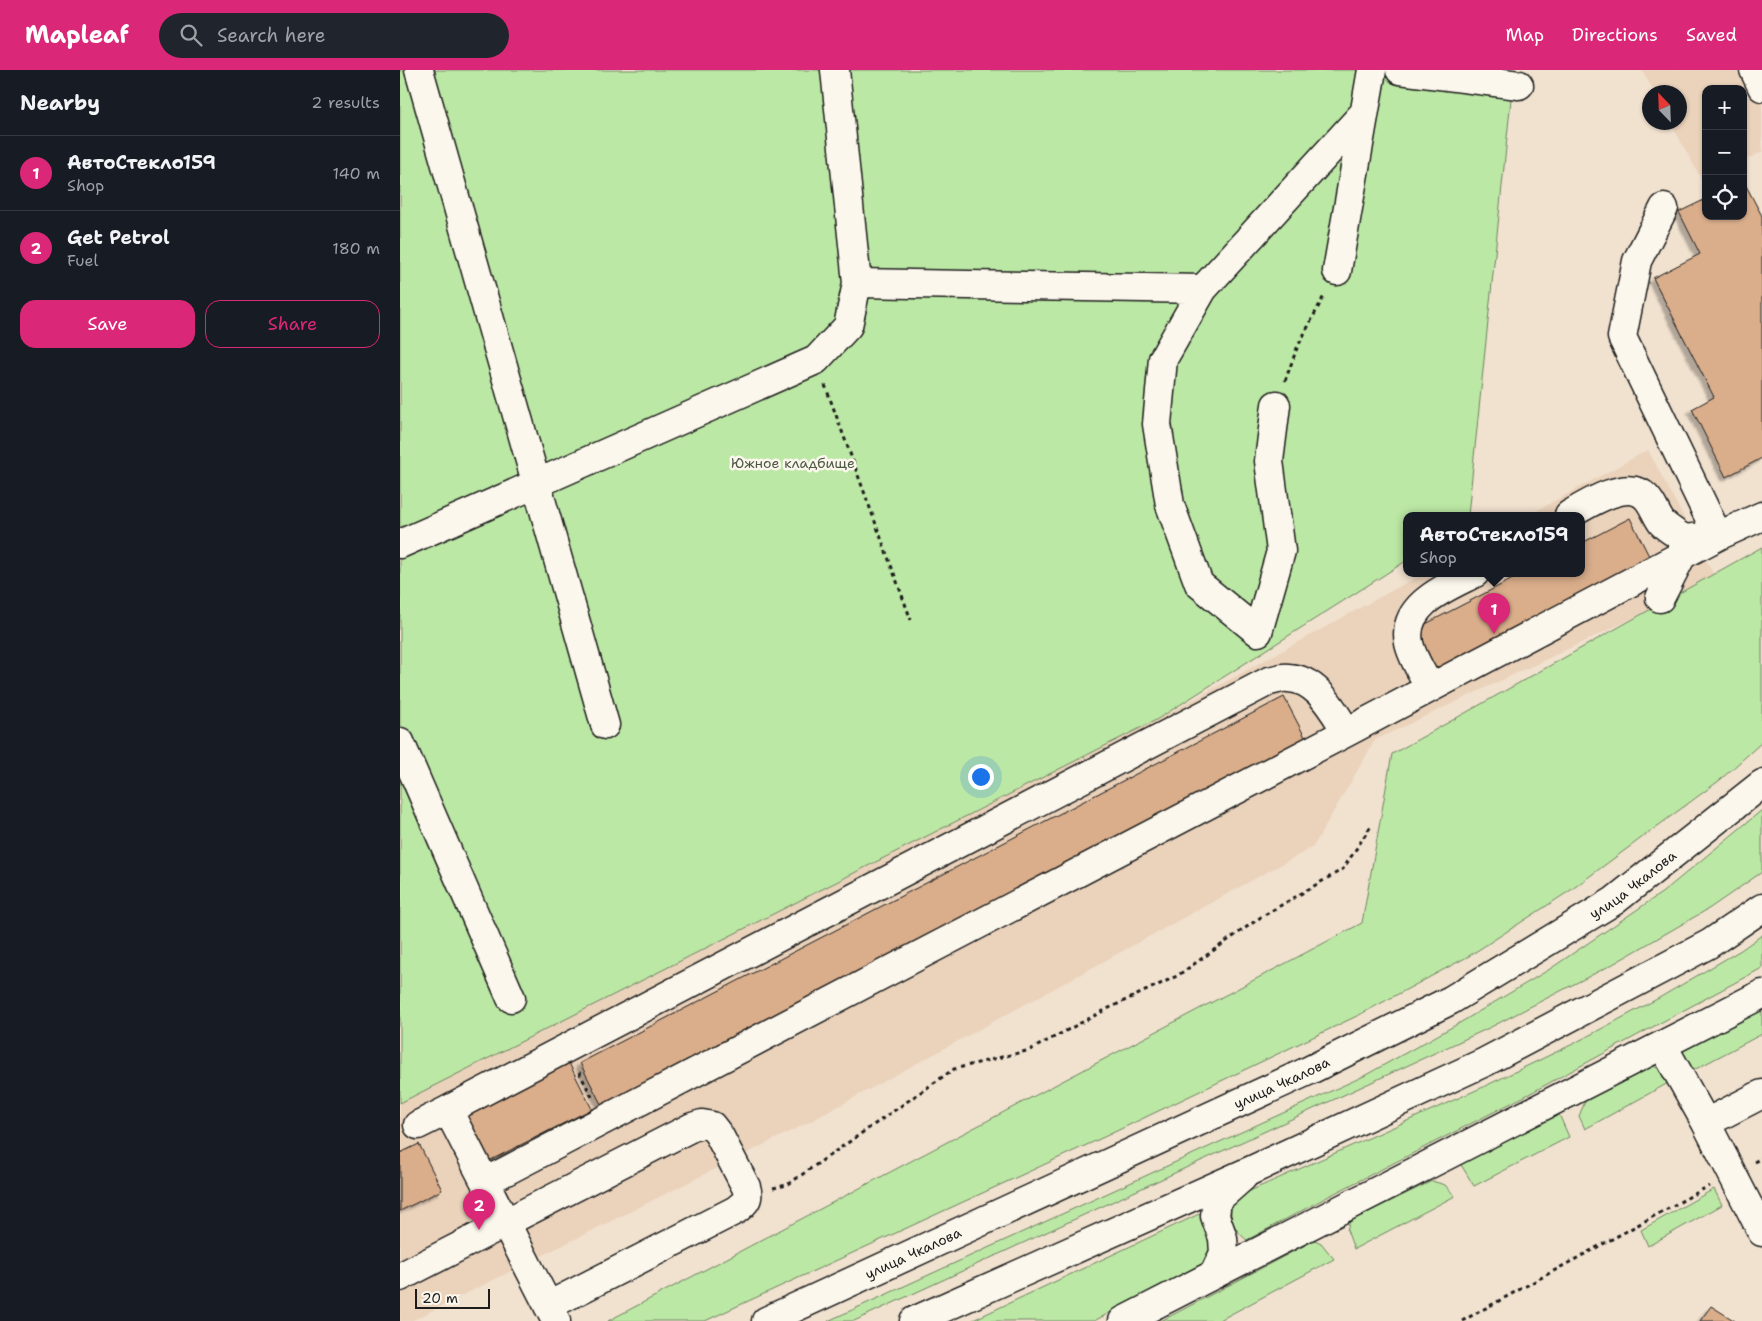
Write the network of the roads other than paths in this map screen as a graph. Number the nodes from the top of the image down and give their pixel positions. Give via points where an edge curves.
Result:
1 (419, 70) edge
2 (835, 70) edge
3 (1372, 70) edge
4 (1400, 70) edge
5 (1754, 70) edge
6 (1519, 85) dead end
7 (1762, 87) edge
8 (1364, 113) junction
9 (1664, 208) dead end
10 (1337, 271) road end
11 (858, 283) junction
12 (1203, 289) junction
13 (1276, 405) road end
14 (536, 484) junction
15 (1574, 512) edge
16 (1762, 516) edge
17 (1718, 536) junction
18 (400, 544) edge
19 (1682, 555) junction
20 (1468, 577) edge
21 (1660, 598) dead end
22 (1430, 688) junction
23 (605, 725) dead end
24 (1347, 732) junction
25 (400, 742) edge
26 (1762, 784) edge
27 (1762, 908) edge
28 (1762, 994) edge
29 (512, 998) dead end
30 (1662, 1046) junction
31 (1762, 1094) edge
32 (448, 1110) junction
33 (1706, 1123) junction
34 (418, 1125) dead end
35 (1252, 1170) junction
36 (485, 1182) junction
37 (506, 1223) junction
38 (1762, 1232) edge
39 (1214, 1274) junction
40 (400, 1277) edge
41 (552, 1313) edge
42 (766, 1321) edge
43 (914, 1321) edge
44 (1123, 1321) edge

1 - 14 main road
2 - 11 main road
3 - 8 main road
4 - 6 main road
5 - 7 main road
8 - 10 main road
8 - 12 main road
9 - 17 main road via 1637,261 1622,337
11 - 12 main road
11 - 14 main road via 848,326 816,360
12 - 13 main road via 1163,360 1157,424 1170,504 1199,584 1258,632 1281,551 1268,461
14 - 18 main road
14 - 23 main road
15 - 17 main road via 1617,491 1635,490 1646,497 1663,524 1684,539
16 - 17 main road
17 - 19 main road
19 - 21 main road
19 - 22 main road
20 - 22 main road via 1423,603 1408,630 1409,643
22 - 24 main road
24 - 32 main road via 1327,700 1308,684 1289,678 1269,681
24 - 36 main road
25 - 29 main road
26 - 42 main road, улица Чкалова via 1614,901 1451,1000 1308,1071
27 - 35 main road via 1709,944 1485,1062
28 - 30 main road
30 - 33 main road
30 - 39 main road
31 - 33 main road
32 - 34 main road
32 - 36 main road
33 - 38 main road
35 - 39 main road via 1217,1200 1214,1216 1223,1238 1224,1253
35 - 43 main road
36 - 37 main road
37 - 40 main road
37 - 41 main road
37 - 41 main road via 692,1127 712,1126 719,1136 748,1194 746,1202
39 - 44 main road

